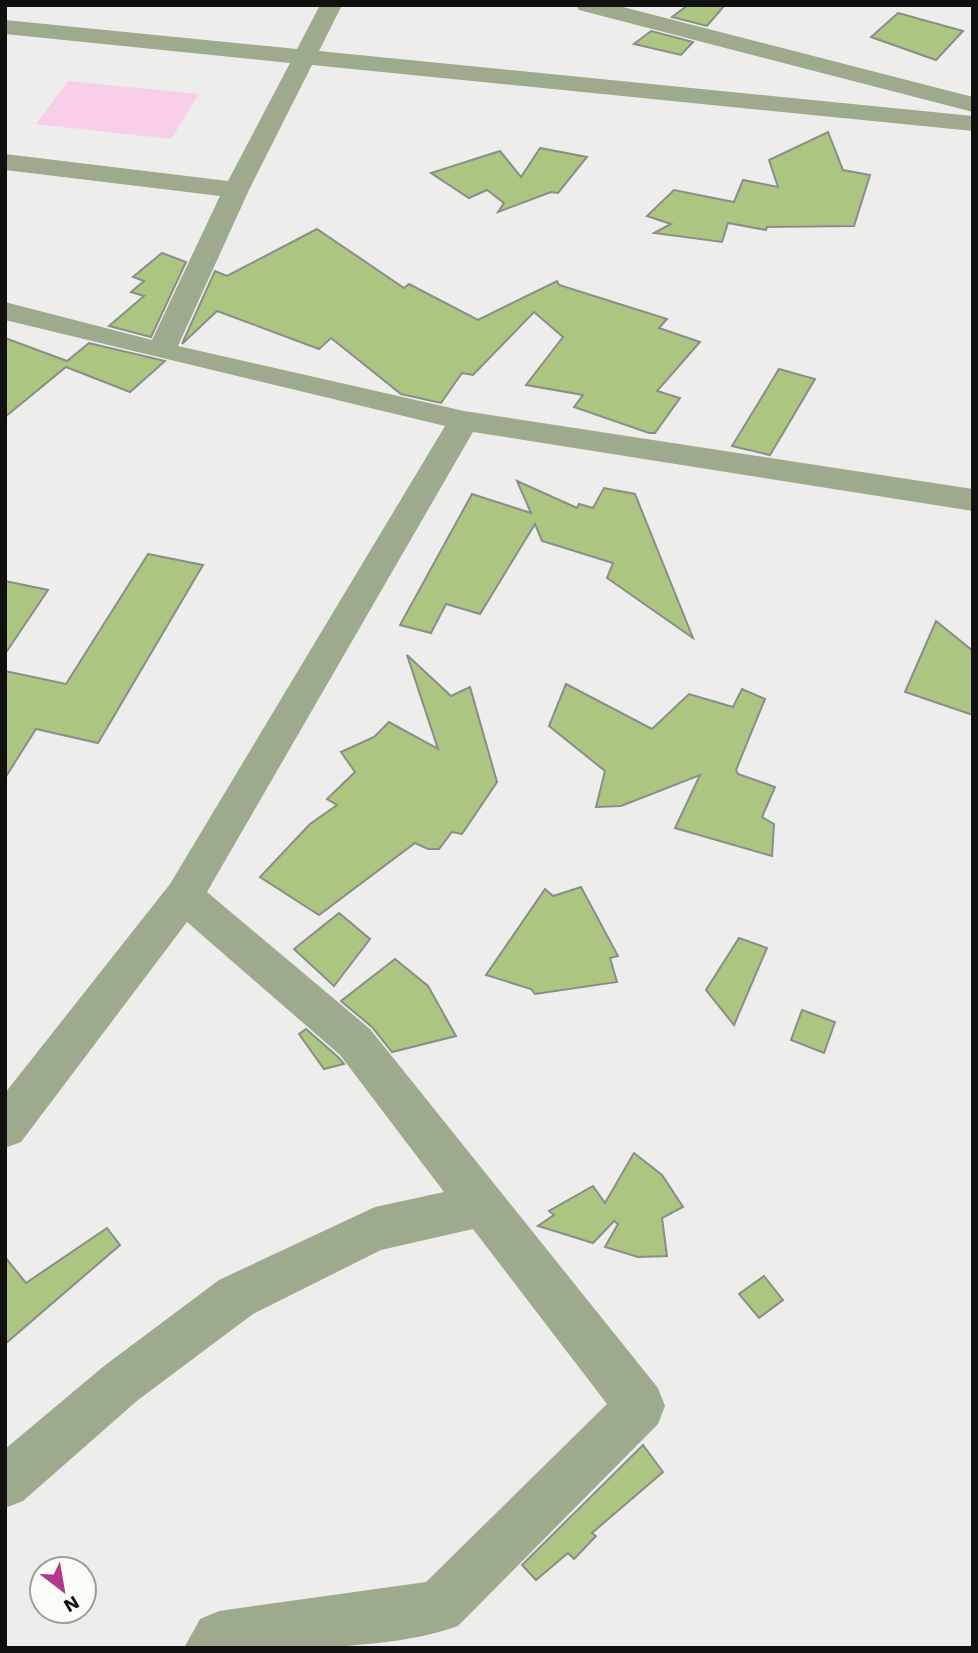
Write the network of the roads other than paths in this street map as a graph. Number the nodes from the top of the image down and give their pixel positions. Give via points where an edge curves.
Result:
1 (331, 5) edge
2 (587, 5) edge
3 (5, 27) edge
4 (304, 57) junction
5 (973, 105) edge
6 (973, 124) edge
7 (5, 162) edge
8 (236, 190) junction
9 (5, 311) edge
10 (161, 351) junction
11 (464, 421) junction
12 (973, 500) edge
13 (184, 897) junction
14 (5, 1128) edge
15 (482, 1205) junction
16 (5, 1483) edge
17 (211, 1648) edge

1 - 4 street
2 - 5 street
3 - 4 street
4 - 6 street
4 - 8 street
7 - 8 street
8 - 10 street
9 - 10 street
10 - 11 street
11 - 12 street
11 - 13 street
13 - 14 street
13 - 15 street via 355,1042
15 - 16 street via 375,1229 236,1297 121,1383
15 - 17 street via 640,1406 439,1607 219,1638

